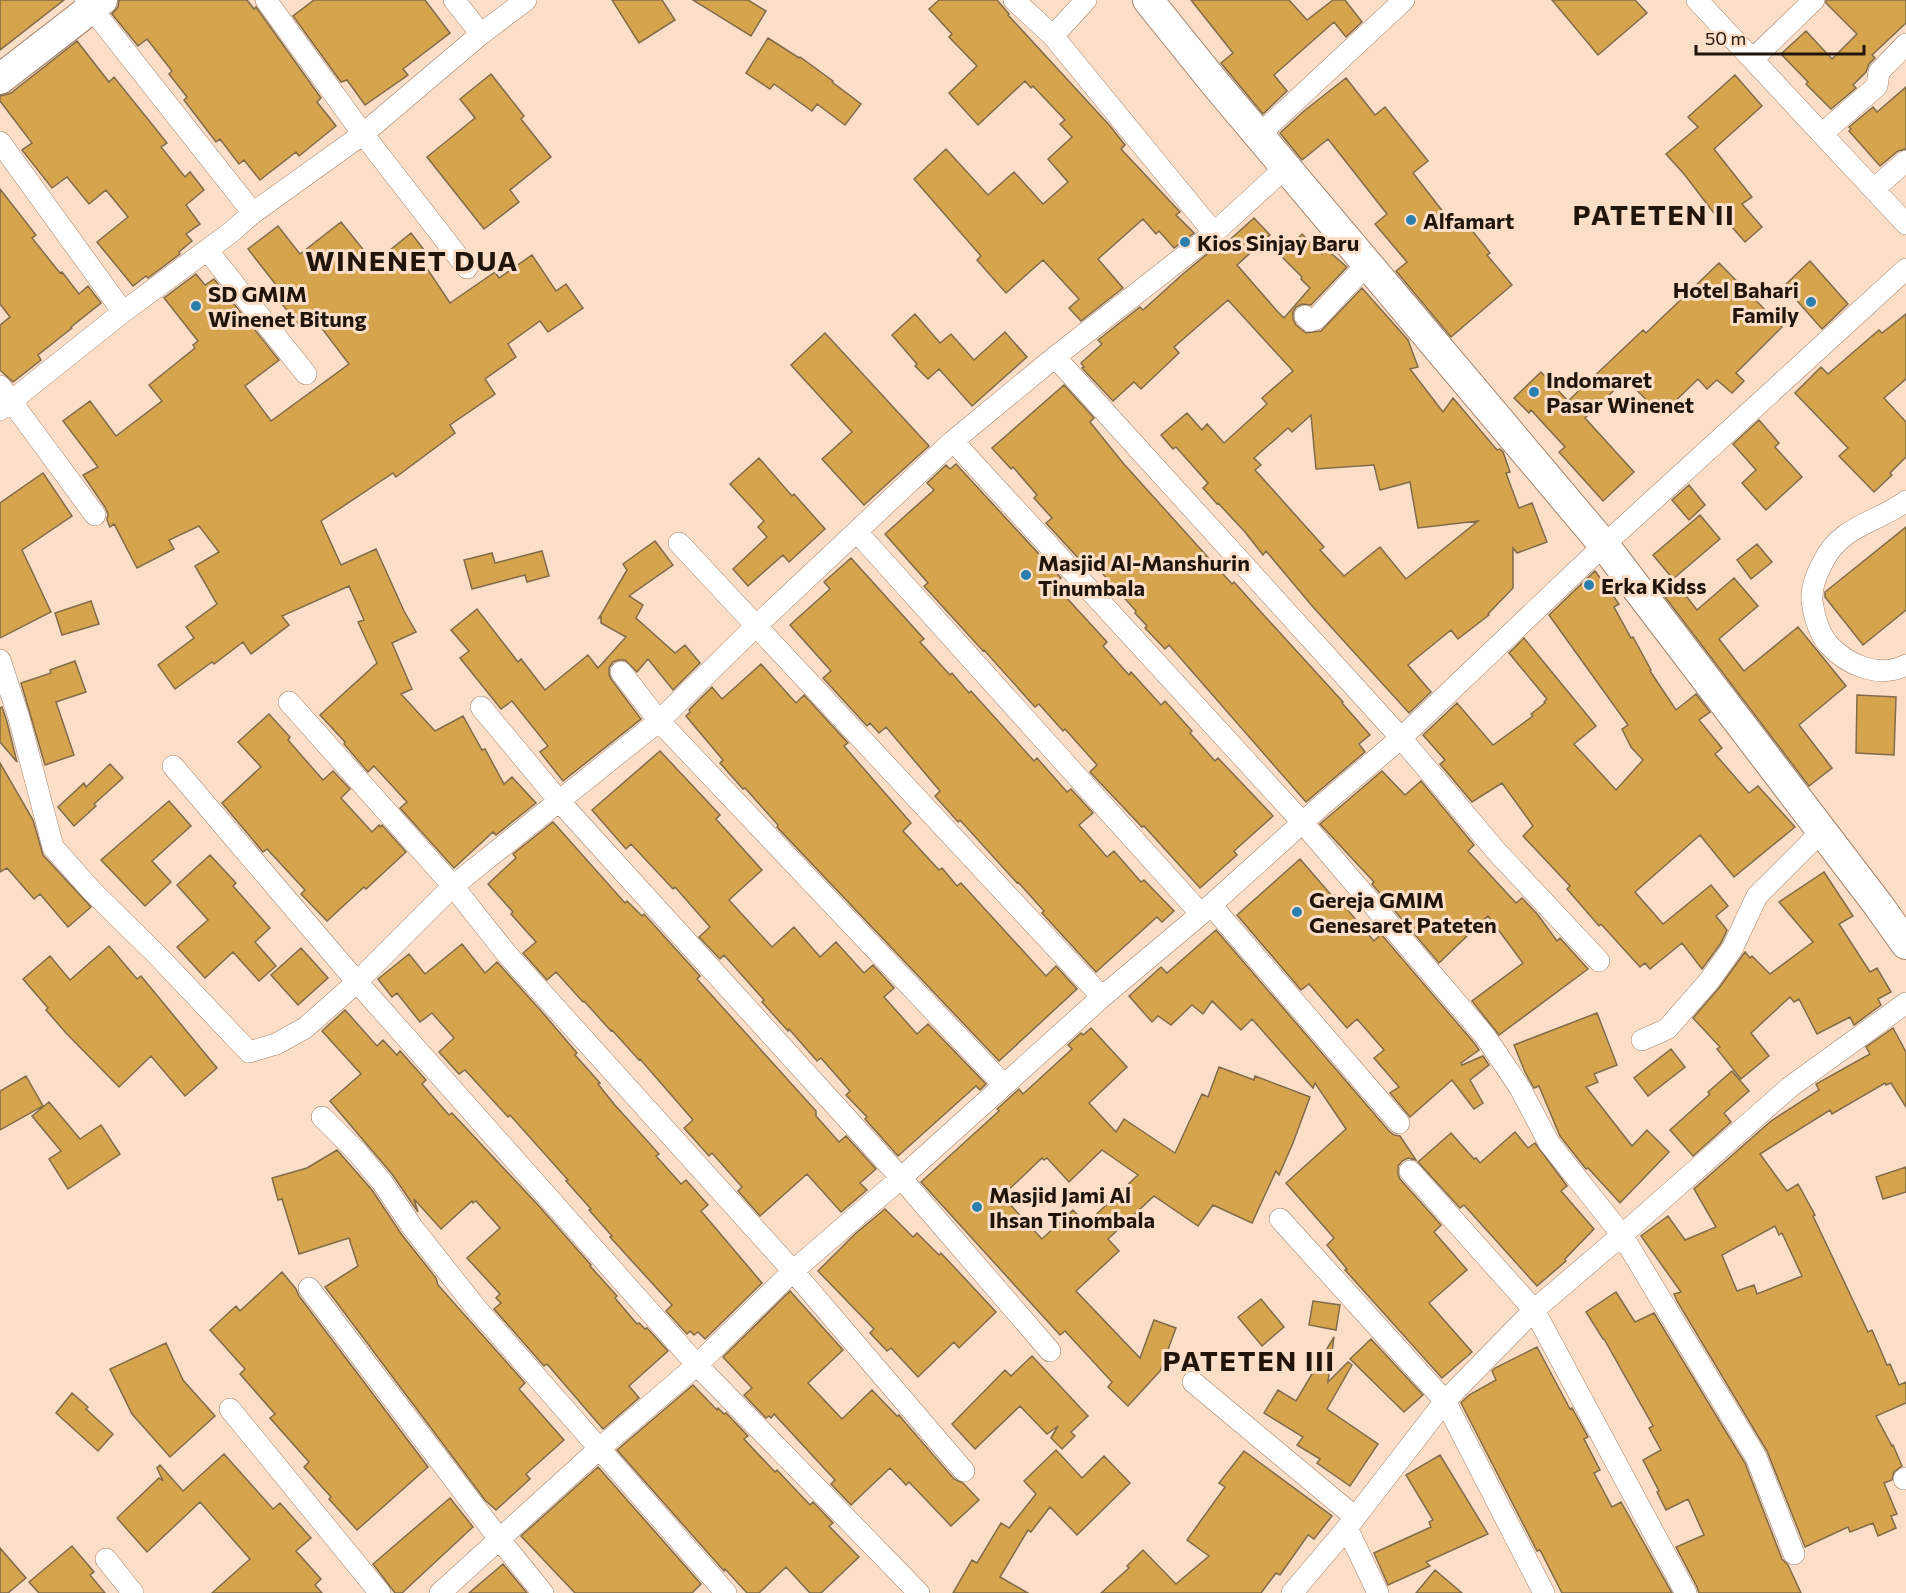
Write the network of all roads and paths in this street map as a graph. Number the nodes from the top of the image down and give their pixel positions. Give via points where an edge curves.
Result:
1 (266, 0) edge
2 (454, 0) edge
3 (526, 0) edge
4 (1014, 0) edge
5 (1086, 0) edge
6 (1148, 0) edge
7 (1404, 0) edge
8 (1697, 0) edge
9 (1814, 0) edge
10 (93, 3) edge
11 (481, 34) junction
12 (1053, 36) junction
13 (1906, 44) edge
14 (1753, 59) junction
15 (0, 80) edge
16 (1823, 133) junction
17 (363, 134) junction
18 (1259, 135) junction
19 (0, 142) edge
20 (1906, 161) edge
21 (1286, 167) junction
22 (1875, 188) junction
23 (253, 213) junction
24 (1906, 224) edge
25 (1214, 233) junction
26 (207, 250) junction
27 (1367, 264) junction
28 (467, 268) dead end
29 (1906, 269) edge
30 (123, 312) junction
31 (1305, 316) dead end
32 (1055, 357) junction
33 (306, 374) dead end
34 (4, 399) edge
35 (953, 441) junction
36 (1906, 501) edge
37 (95, 515) dead end
38 (857, 532) junction
39 (679, 543) dead end
40 (1604, 545) junction
41 (756, 626) junction
42 (0, 660) edge
43 (1906, 665) edge
44 (621, 672) dead end
45 (289, 702) dead end
46 (481, 707) dead end
47 (659, 721) junction
48 (1401, 738) junction
49 (173, 766) dead end
50 (560, 802) junction
51 (1303, 823) junction
52 (1822, 831) junction
53 (453, 886) junction
54 (1206, 910) junction
55 (1906, 944) edge
56 (1599, 961) dead end
57 (357, 982) junction
58 (1102, 997) junction
59 (1906, 1003) edge
60 (1642, 1040) dead end
61 (1004, 1085) junction
62 (321, 1117) dead end
63 (1398, 1123) dead end
64 (1410, 1172) dead end
65 (901, 1178) junction
66 (1280, 1219) dead end
67 (1622, 1235) junction
68 (793, 1271) junction
69 (309, 1288) dead end
70 (1534, 1310) junction
71 (1050, 1351) dead end
72 (697, 1365) junction
73 (1193, 1382) dead end
74 (1445, 1401) junction
75 (230, 1409) dead end
76 (600, 1448) junction
77 (964, 1471) dead end
78 (1351, 1523) junction
79 (500, 1540) junction
80 (1794, 1554) dead end
81 (106, 1559) dead end
82 (133, 1593) edge
83 (380, 1593) edge
84 (441, 1593) edge
85 (543, 1593) edge
86 (726, 1593) edge
87 (919, 1593) edge
88 (1292, 1593) edge
89 (1378, 1593) edge
90 (1545, 1593) edge
91 (1686, 1593) edge

1 - 17 street
2 - 11 street
3 - 11 street
4 - 12 street
5 - 12 street
6 - 18 street
7 - 18 street
8 - 14 street
9 - 14 street
10 - 15 street
10 - 23 street
11 - 17 street
12 - 25 street
13 - 16 street via 1879,72 1877,86
14 - 16 street
16 - 22 street
17 - 23 street
17 - 28 street
18 - 21 street
19 - 30 street
20 - 22 street
21 - 25 street
21 - 27 street
22 - 24 street
23 - 26 street
25 - 32 street
26 - 30 street
26 - 33 street
27 - 31 street via 1316,319 1310,321
27 - 40 street
29 - 40 street
30 - 34 street
32 - 35 street
32 - 48 street
34 - 37 street
35 - 38 street
35 - 51 street
36 - 43 street via 1835,544 1823,561 1812,599 1816,622 1828,643 1849,661 1869,670
38 - 41 street
38 - 54 street
39 - 41 street
40 - 48 street
40 - 52 street
41 - 47 street
41 - 58 street
42 - 57 street via 53,847 249,1052 276,1044 305,1028
44 - 47 street
45 - 53 street
46 - 50 street
47 - 50 street
47 - 61 street
48 - 51 street
48 - 56 street via 1497,852
49 - 57 street
50 - 53 street
50 - 65 street
51 - 54 street
51 - 67 street via 1485,1036 1520,1088 1549,1143
52 - 55 street
52 - 60 street via 1757,896 1732,949 1709,981 1667,1029
53 - 57 street
53 - 68 street via 506,952
54 - 58 street
54 - 63 street
57 - 72 street
58 - 61 street
59 - 67 street via 1790,1087
61 - 65 street
62 - 76 street via 382,1182 477,1310
64 - 70 street
65 - 68 street
65 - 71 street
66 - 74 street
67 - 70 street
67 - 80 street via 1755,1456
68 - 72 street
68 - 77 street
69 - 79 street
70 - 74 street
70 - 91 street
72 - 76 street
72 - 87 street
73 - 78 street
74 - 78 street
74 - 90 street
75 - 83 street
76 - 79 street
76 - 86 street
78 - 88 street
78 - 89 street
79 - 84 street
79 - 85 street
81 - 82 street

